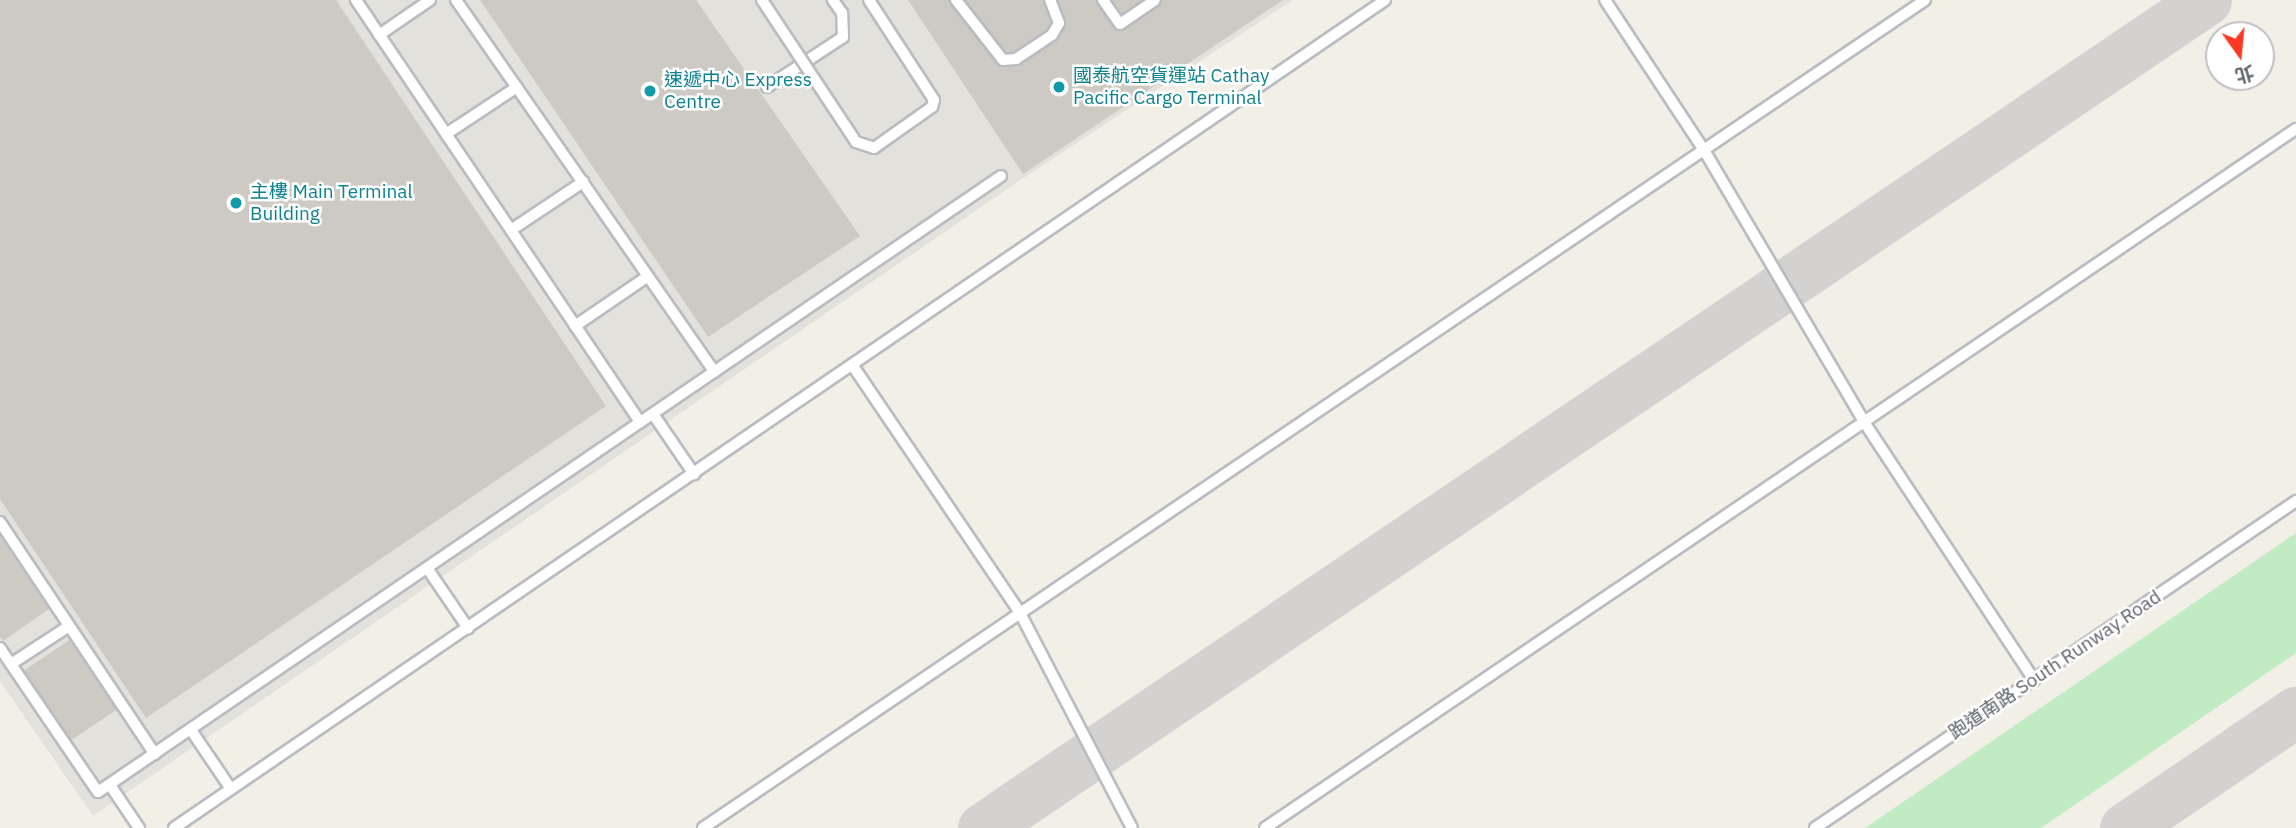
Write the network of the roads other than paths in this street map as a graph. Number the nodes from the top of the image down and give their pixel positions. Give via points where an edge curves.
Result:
1 (356, 0) edge
2 (430, 0) edge
3 (456, 0) edge
4 (762, 0) edge
5 (833, 0) edge
6 (869, 0) edge
7 (956, 0) edge
8 (1051, 0) edge
9 (1103, 0) edge
10 (1155, 0) edge
11 (1385, 0) edge
12 (1605, 0) edge
13 (1926, 0) edge
14 (379, 35) junction
15 (517, 86) junction
16 (767, 87) dead end
17 (2296, 129) edge
18 (446, 134) junction
19 (1704, 150) junction
20 (1001, 176) dead end
21 (583, 182) junction
22 (511, 230) junction
23 (648, 276) junction
24 (575, 326) junction
25 (853, 366) junction
26 (715, 372) junction
27 (653, 414) junction
28 (640, 422) junction
29 (1864, 422) junction
30 (695, 474) junction
31 (2296, 501) edge
32 (0, 522) edge
33 (427, 568) junction
34 (1020, 613) junction
35 (69, 626) junction
36 (468, 628) junction
37 (0, 649) edge
38 (11, 664) junction
39 (2034, 680) junction
40 (191, 730) junction
41 (155, 754) junction
42 (110, 785) junction
43 (231, 789) junction
44 (139, 828) edge
45 (174, 828) edge
46 (703, 828) edge
47 (1132, 828) edge
48 (1265, 828) edge
49 (1815, 828) edge

1 - 14 lane
2 - 14 lane
3 - 15 lane
4 - 6 lane, bridge via 856,142 874,148 932,107 934,100
5 - 16 lane via 842,13 843,37
7 - 8 lane, bridge via 1003,60 1016,60 1052,35 1059,23
9 - 10 lane via 1120,24
11 - 25 lane
12 - 19 lane
13 - 19 lane
14 - 18 lane
15 - 18 lane
15 - 21 lane
17 - 29 lane
18 - 22 lane
19 - 29 lane
19 - 34 lane
20 - 26 lane
21 - 22 lane
21 - 23 lane
22 - 24 lane
23 - 24 lane
23 - 26 lane
24 - 28 lane
25 - 30 lane
25 - 34 lane
26 - 27 lane
27 - 28 lane
27 - 30 lane
28 - 33 lane
29 - 39 lane
29 - 48 lane
30 - 36 lane
31 - 39 lane, 跑道南路 South Runway Road
32 - 35 lane
33 - 36 lane
33 - 40 lane
34 - 46 lane
34 - 47 lane
35 - 38 lane
35 - 41 lane
36 - 43 lane
37 - 38 lane
38 - 42 lane via 98,792
39 - 49 lane, 跑道南路 South Runway Road
40 - 41 lane
40 - 43 lane
41 - 42 lane
42 - 44 lane
43 - 45 lane

